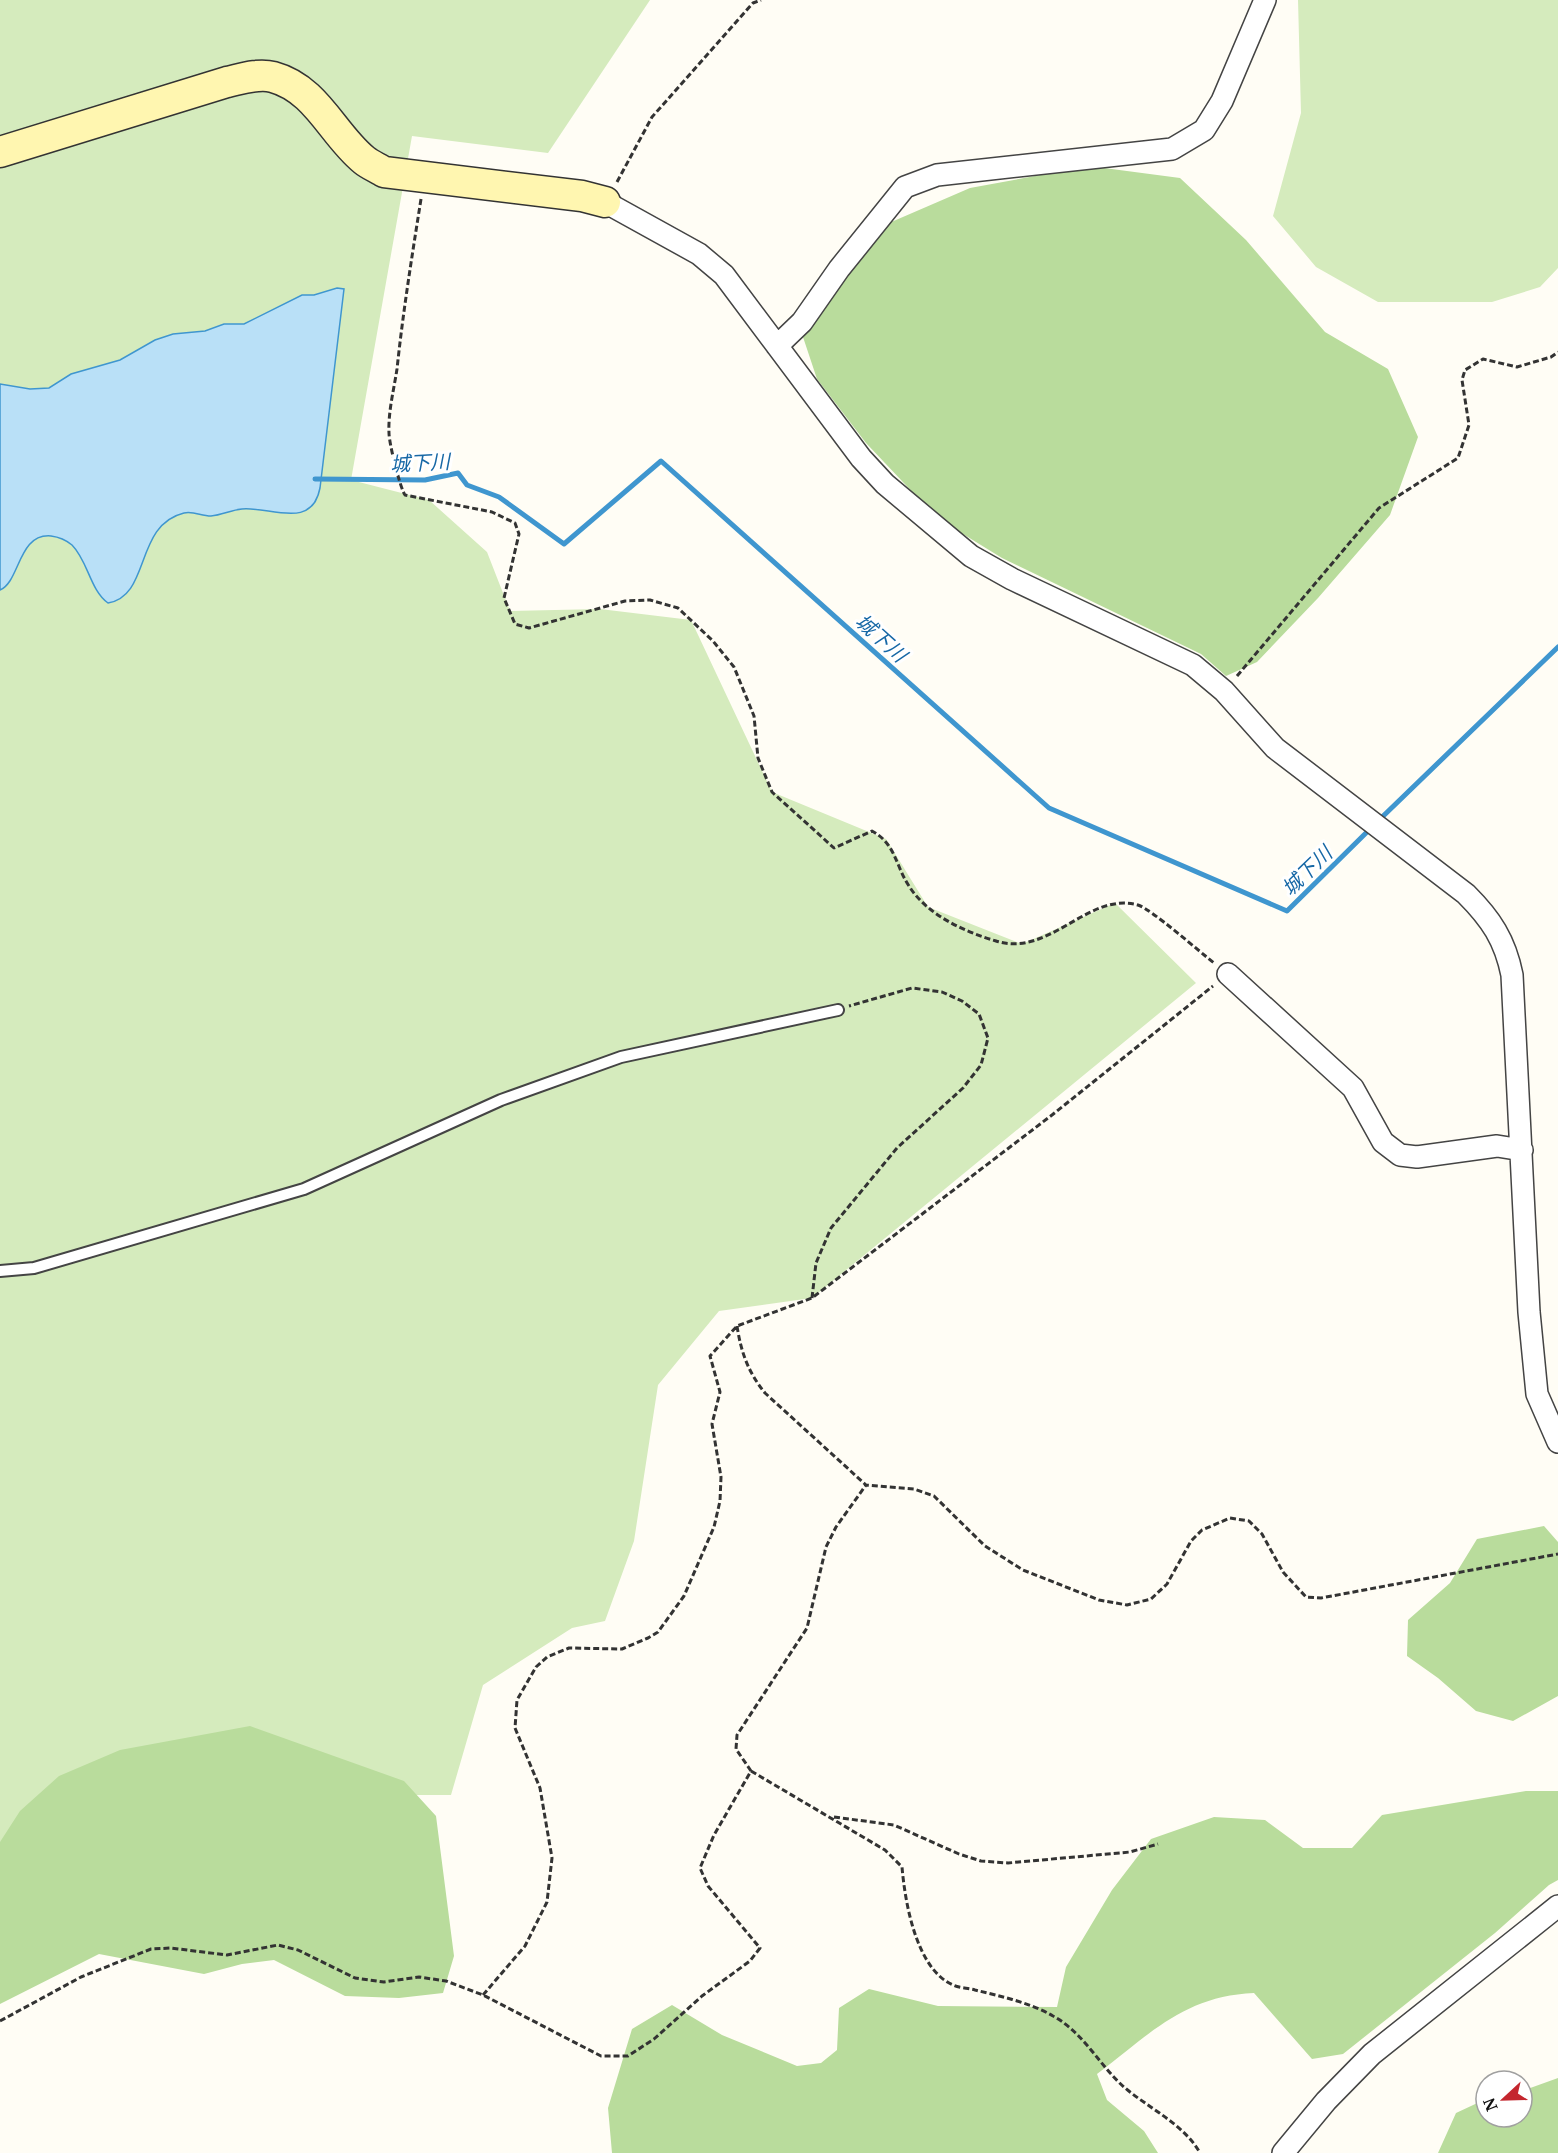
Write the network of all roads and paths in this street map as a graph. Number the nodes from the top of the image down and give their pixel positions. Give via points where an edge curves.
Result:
1 (761, 0) edge
2 (1265, 0) edge
3 (0, 152) edge
4 (426, 178) junction
5 (605, 202) junction
6 (777, 346) junction
7 (1558, 352) edge
8 (1224, 691) junction
9 (1228, 974) junction
10 (838, 1010) joint
11 (1522, 1150) junction
12 (0, 1270) edge
13 (812, 1298) junction
14 (737, 1326) junction
15 (1558, 1442) edge
16 (866, 1485) junction
17 (1558, 1554) edge
18 (751, 1771) junction
19 (831, 1817) junction
20 (1158, 1844) dead end
21 (1558, 1906) edge
22 (483, 1995) junction
23 (0, 2021) edge
24 (1200, 2153) edge
25 (1283, 2153) edge

1 - 5 path via 753,3 652,117
2 - 6 street via 1222,101 1204,130 1172,149 937,175 905,187 802,322
3 - 4 street via 227,82 251,76 273,77 297,89 320,108 365,162 384,172
4 - 5 street via 572,194
4 - 9 path via 389,433 400,488 405,495 492,512 515,523 519,534 504,598 515,624 528,628 625,601 650,600 678,608 734,667 754,716 758,758 772,792 834,848 872,831 886,839 909,887 928,907 960,928 999,942 1038,941 1115,903 1139,906
5 - 6 street via 699,254 724,275
6 - 8 street via 885,484 971,556 1193,664
7 - 8 path via 1517,367 1483,359 1465,370 1462,380 1469,425 1458,458 1379,508
8 - 11 street via 1275,748 1466,894 1489,917 1506,949 1512,975
9 - 11 street via 1353,1088 1383,1142 1400,1155 1417,1157 1497,1146
9 - 13 path
10 - 12 lane via 621,1057 501,1100 304,1189 34,1268
10 - 13 path via 912,988 942,992 979,1014 988,1038 981,1065 963,1088 897,1148 831,1228 816,1263
11 - 15 street via 1537,1394
13 - 14 path
14 - 16 path via 754,1379
14 - 22 path via 710,1356 720,1392 712,1424 721,1477 720,1501 714,1527 684,1596 658,1632 648,1638 622,1649 569,1648 547,1657 536,1667 517,1700 515,1728 540,1788 552,1858 547,1902 525,1946
16 - 17 path via 914,1489 934,1496 985,1546 1023,1570 1099,1600 1127,1605 1151,1599 1167,1584 1191,1541 1202,1530 1230,1518 1249,1521 1262,1534 1283,1572 1306,1597 1321,1598
16 - 18 path via 826,1547 807,1628 737,1735 736,1749
18 - 19 path
18 - 22 path via 700,1868 708,1886 759,1948 750,1960 628,2056 601,2056
19 - 20 path via 894,1825 981,1861 1008,1863 1130,1852
19 - 24 path via 885,1850 902,1867 911,1920 920,1946 940,1978 954,1986 1006,1998 1053,2015 1071,2029 1122,2086 1180,2130
21 - 25 street via 1372,2054
22 - 23 path via 446,1981 419,1977 384,1982 355,1978 298,1950 278,1945 227,1955 151,1949 81,1977

